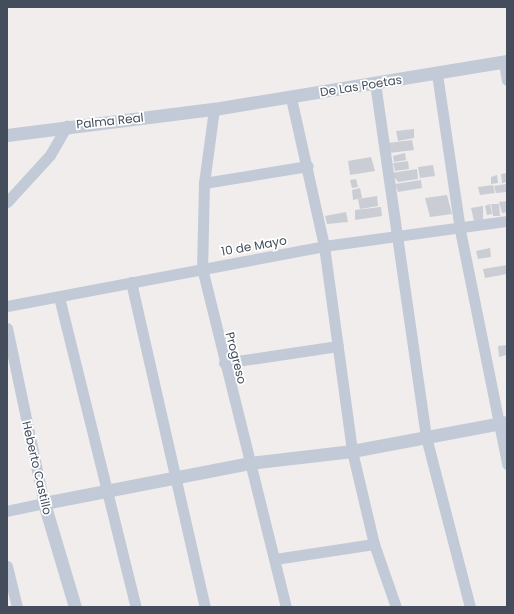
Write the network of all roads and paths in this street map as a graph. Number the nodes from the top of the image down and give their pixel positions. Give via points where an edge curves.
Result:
1 (505, 62) edge
2 (437, 74) junction
3 (507, 80) edge
4 (375, 83) junction
5 (291, 98) junction
6 (214, 110) junction
7 (67, 125) junction
8 (7, 135) edge
9 (308, 166) junction
10 (204, 183) junction
11 (7, 202) edge
12 (507, 221) edge
13 (460, 230) junction
14 (398, 235) junction
15 (324, 246) junction
16 (202, 268) junction
17 (131, 282) junction
18 (59, 297) junction
19 (7, 306) edge
20 (7, 328) edge
21 (338, 346) junction
22 (224, 364) junction
23 (502, 422) edge
24 (426, 437) junction
25 (352, 451) junction
26 (249, 463) junction
27 (507, 464) edge
28 (175, 476) junction
29 (106, 490) junction
30 (44, 503) junction
31 (7, 510) edge
32 (374, 544) junction
33 (275, 559) junction
34 (7, 566) edge
35 (17, 607) edge
36 (75, 607) edge
37 (136, 607) edge
38 (205, 607) edge
39 (286, 607) edge
40 (396, 607) edge
41 (470, 607) edge

1 - 2 street, De Las Poetas
1 - 3 street
2 - 4 street, De Las Poetas
2 - 13 street
4 - 5 street, De Las Poetas
4 - 14 street
5 - 6 street, De Las Poetas
5 - 9 street
6 - 7 street, Palma Real
6 - 10 street, Progreso
7 - 8 street, Palma Real
7 - 11 street via 50,155
9 - 10 street
9 - 15 street
10 - 16 street, Progreso
12 - 13 street, 10 de Mayo
13 - 14 street, 10 de Mayo
13 - 23 street
14 - 15 street, 10 de Mayo
14 - 24 street
15 - 16 street, 10 de Mayo
15 - 21 street
16 - 17 street, 10 de Mayo
16 - 22 street, Progreso
17 - 18 street, 10 de Mayo
17 - 28 street
18 - 19 street, 10 de Mayo
18 - 29 street
20 - 30 street, Heberto Castillo
21 - 22 street
21 - 25 street
22 - 26 street, Progreso
23 - 24 street
23 - 27 street
24 - 25 street
24 - 41 street
25 - 26 street
25 - 32 street
26 - 28 street
26 - 33 street, Progreso
28 - 29 street
28 - 38 street
29 - 30 street
29 - 37 street
30 - 31 street
30 - 36 street, Heberto Castillo
32 - 33 street
32 - 40 street
33 - 39 street, Progreso
34 - 35 street

